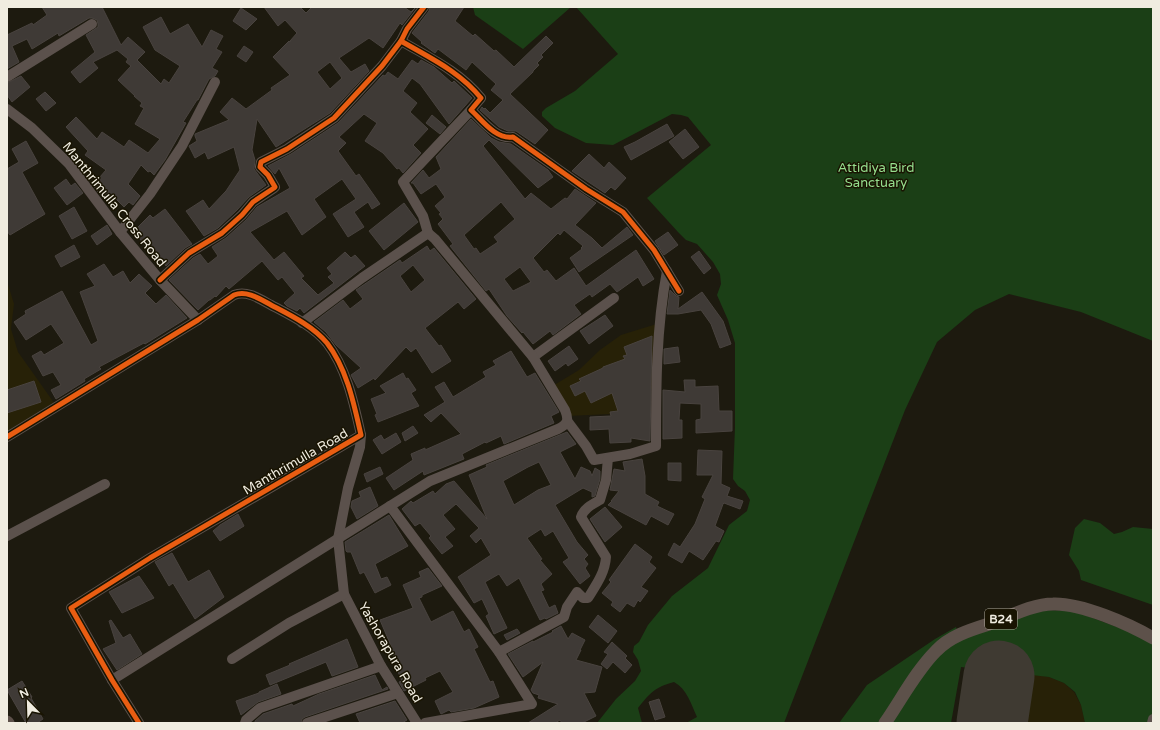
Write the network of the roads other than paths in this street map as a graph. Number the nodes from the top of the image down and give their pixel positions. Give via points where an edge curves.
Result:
1 (424, 7) edge
2 (92, 24) dead end
3 (401, 41) junction
4 (7, 77) edge
5 (215, 82) dead end
6 (7, 109) edge
7 (472, 110) junction
8 (120, 232) junction
9 (428, 233) junction
10 (667, 271) junction
11 (160, 280) junction
12 (679, 291) dead end
13 (614, 298) dead end
14 (198, 320) junction
15 (302, 323) junction
16 (533, 356) junction
17 (568, 422) junction
18 (361, 435) junction
19 (7, 437) edge
20 (608, 458) junction
21 (105, 484) dead end
22 (390, 506) junction
23 (7, 536) edge
24 (338, 539) junction
25 (344, 594) junction
26 (1153, 638) edge
27 (499, 652) junction
28 (232, 659) dead end
29 (381, 666) junction
30 (112, 680) junction
31 (398, 693) junction
32 (1153, 719) edge
33 (139, 723) edge
34 (245, 723) edge
35 (307, 723) edge
36 (417, 723) edge
37 (425, 723) edge
38 (885, 723) edge
39 (1152, 723) edge

1 - 3 street
2 - 4 street
3 - 7 street via 445,66 465,81 480,98
3 - 11 street via 382,66 334,118 288,149 261,162 260,167 272,180 274,188 253,202 222,233 189,253
5 - 8 street via 182,146 150,194
6 - 8 street, Manthrimulla Cross Road via 32,128 69,164
7 - 9 street via 403,182 424,216
7 - 10 street via 494,131 503,137 512,137 623,212 654,250
8 - 11 street, Manthrimulla Cross Road
9 - 15 street
9 - 16 street
10 - 12 street
10 - 20 street via 659,334 656,446
11 - 14 street, Manthrimulla Cross Road
13 - 16 street
14 - 15 street, Manthrimulla Road via 240,292 260,298
14 - 19 street, Manthrimulla Road
15 - 18 street, Manthrimulla Road via 326,343 336,358 351,394
16 - 17 street via 565,410
17 - 20 street via 594,460
17 - 22 street via 558,429 430,481
18 - 24 street
18 - 30 street, Manthrimulla Road via 150,558 71,608
20 - 27 street via 606,480 600,500 582,513 581,517 606,557 597,585 588,598 583,598 577,592 564,617
21 - 23 street
22 - 24 street
22 - 27 street
24 - 25 street
24 - 30 street
25 - 28 street via 289,623
25 - 29 street, Yashorapura Road
26 - 38 main road, B24 via 1113,619 1081,608 1053,604 1035,607 946,642 928,660
27 - 37 street via 532,704
29 - 31 street, Yashorapura Road
29 - 34 street via 260,708
30 - 33 street, Manthrimulla Road
31 - 35 street
31 - 36 street, Yashorapura Road
32 - 39 street

